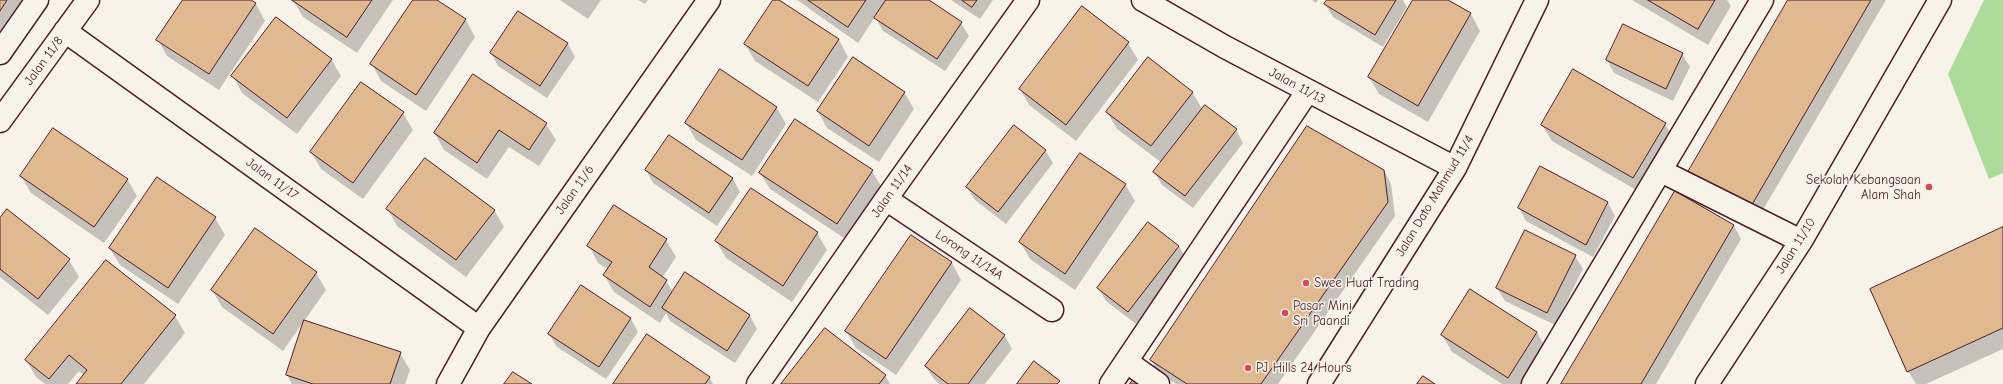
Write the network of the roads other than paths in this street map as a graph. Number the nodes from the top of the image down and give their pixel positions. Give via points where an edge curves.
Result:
1 (37, 0) edge
2 (88, 0) edge
3 (708, 0) edge
4 (1028, 0) edge
5 (1143, 0) edge
6 (1537, 0) edge
7 (1762, 0) edge
8 (1940, 0) edge
9 (65, 31) junction
10 (0, 53) edge
11 (1307, 92) junction
12 (0, 121) edge
13 (1455, 168) junction
14 (1661, 171) junction
15 (886, 199) junction
16 (1801, 240) junction
17 (1052, 310) dead end
18 (479, 328) junction
19 (1127, 362) junction
20 (1712, 382) edge
21 (448, 384) edge
22 (758, 384) edge
23 (1111, 384) edge
24 (1158, 384) edge
25 (1319, 384) edge
26 (1533, 384) edge

1 - 10 street
2 - 9 street, Jalan 11/8
3 - 18 street, Jalan 11/6
4 - 15 street, Jalan 11/14
5 - 11 street, Jalan 11/13
6 - 13 street, Jalan Dato Mahmud 11/4
7 - 14 street
8 - 16 street, Jalan 11/10
9 - 12 street, Jalan 11/8
9 - 18 street, Jalan 11/17
11 - 13 street, Jalan 11/13
11 - 19 street
13 - 25 street, Jalan Dato Mahmud 11/4
14 - 16 street
14 - 26 street
15 - 17 street, Lorong 11/14A
15 - 22 street, Jalan 11/14
16 - 20 street, Jalan 11/10
18 - 21 street, Jalan 11/6
19 - 23 street
19 - 24 street

